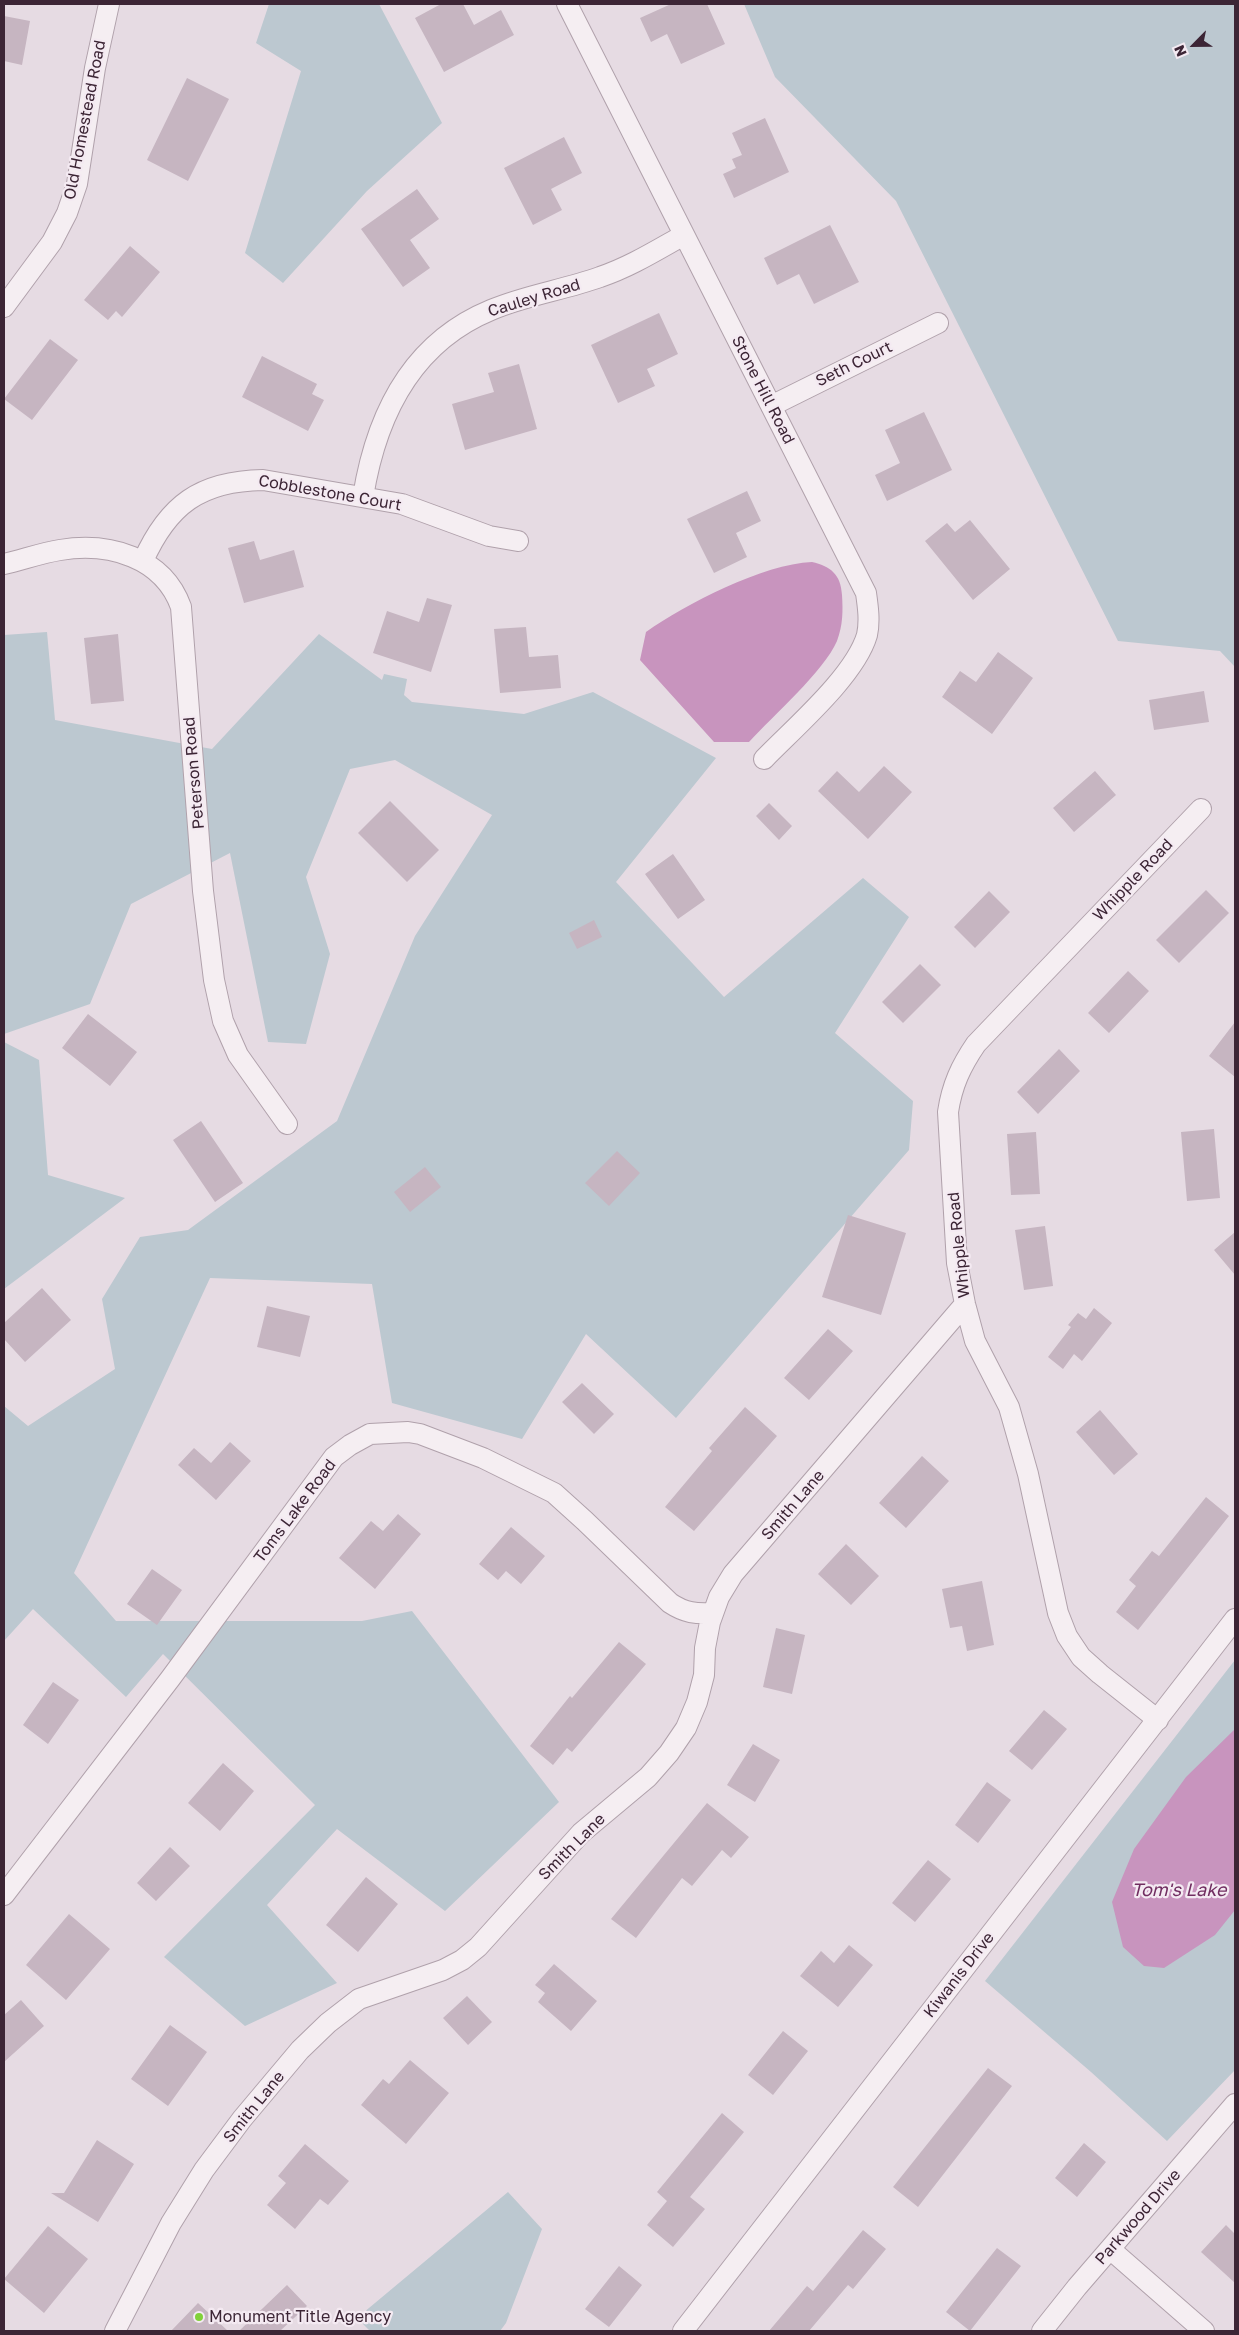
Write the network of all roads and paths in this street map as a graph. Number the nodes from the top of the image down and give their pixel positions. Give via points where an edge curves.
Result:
1 (109, 4) edge
2 (567, 4) edge
3 (684, 235) junction
4 (4, 306) edge
5 (938, 323) dead end
6 (771, 406) junction
7 (363, 497) junction
8 (518, 541) dead end
9 (143, 561) junction
10 (4, 564) edge
11 (764, 759) dead end
12 (1201, 809) dead end
13 (287, 1124) dead end
14 (965, 1304) junction
15 (713, 1613) junction
16 (1235, 1619) edge
17 (1158, 1720) junction
18 (4, 1895) edge
19 (1235, 2104) edge
20 (1110, 2249) junction
21 (115, 2331) edge
22 (683, 2331) edge
23 (1042, 2331) edge
24 (1204, 2331) edge

1 - 4 street, Old Homestead Road via 95,68 77,184 67,213 52,242
2 - 3 street, Stone Hill Road
3 - 6 street, Stone Hill Road
3 - 7 street, Cauley Road via 637,262 600,277 493,309 450,332 410,372 394,398 379,430
5 - 6 street, Seth Court
6 - 11 street, Stone Hill Road via 866,593 870,613 859,655 845,675
7 - 8 street, Cobblestone Court via 402,504 489,536
7 - 9 street, Cobblestone Court via 263,480 219,485 179,507 164,522
9 - 10 street, Peterson Road via 113,550 87,548 59,550
9 - 13 street, Peterson Road via 166,579 181,607 203,891 214,980 223,1021 238,1055
12 - 14 street, Whipple Road via 976,1044 961,1066 948,1112 957,1262
14 - 15 street, Smith Lane via 733,1574
14 - 17 street, Whipple Road via 975,1341 1009,1407 1028,1474 1058,1613 1067,1636 1081,1657
15 - 18 street, Toms Lake Road via 691,1613 670,1604 554,1493 519,1474 420,1434 370,1434 334,1458
15 - 21 street, Smith Lane via 697,1702 686,1728 669,1753 648,1777 582,1833 478,1948 443,1970 359,1999 300,2050 204,2170 171,2223
16 - 17 street, Kiwanis Drive
17 - 22 street, Kiwanis Drive
19 - 20 street, Parkwood Drive
20 - 23 street, Parkwood Drive
20 - 24 street

